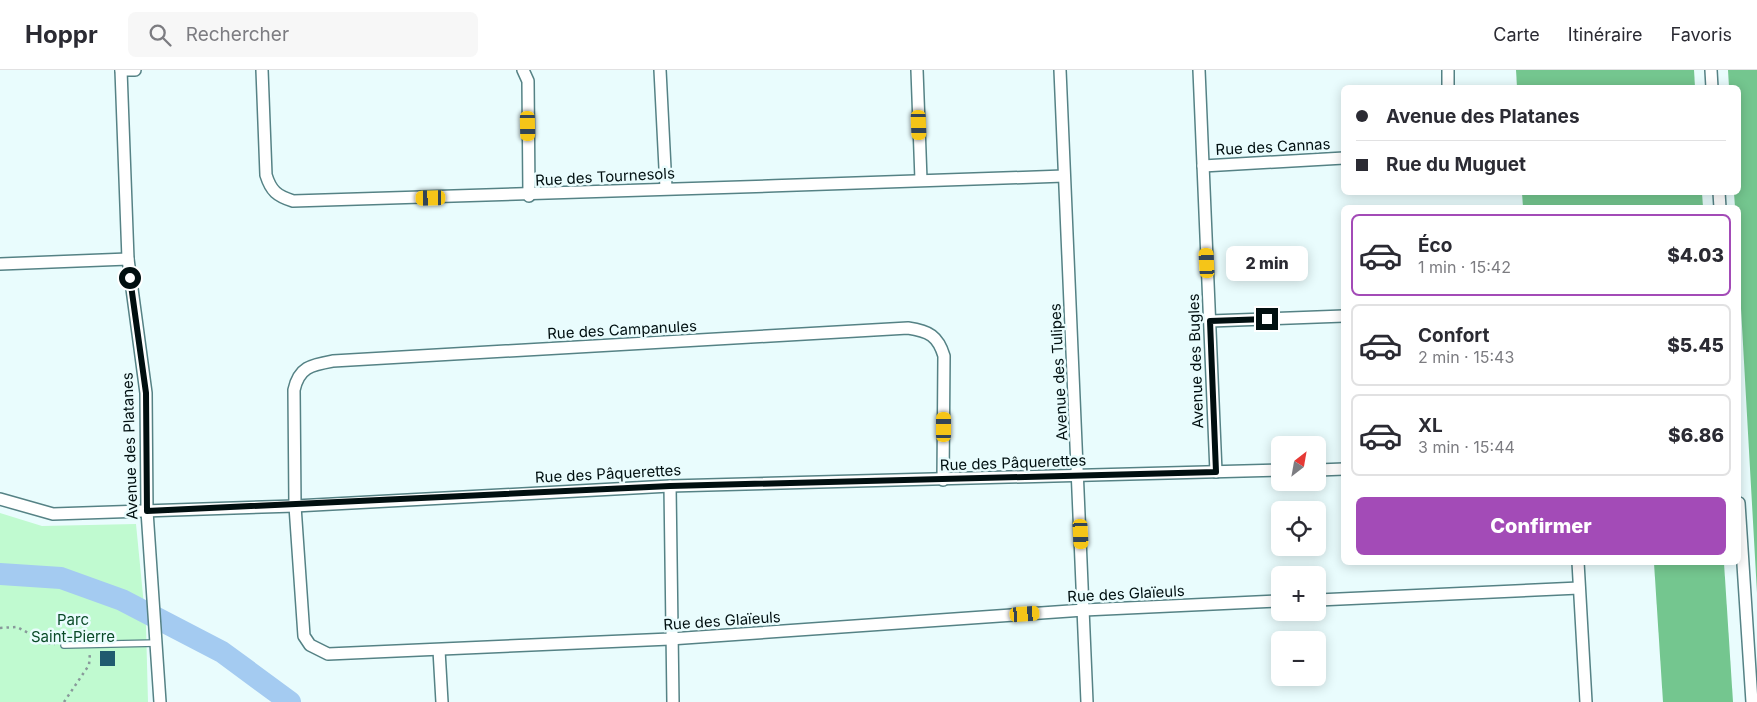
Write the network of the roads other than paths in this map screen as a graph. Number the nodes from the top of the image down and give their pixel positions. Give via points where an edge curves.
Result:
1 (121, 70) edge
2 (135, 70) edge
3 (262, 70) edge
4 (523, 70) edge
5 (660, 70) edge
6 (917, 70) edge
7 (1060, 70) edge
8 (1199, 70) edge
9 (1448, 70) edge
10 (1711, 70) edge
11 (1448, 85) edge
12 (1712, 85) edge
13 (1341, 158) edge
14 (1203, 166) junction
15 (1064, 176) junction
16 (920, 180) junction
17 (666, 188) junction
18 (530, 196) junction
19 (128, 259) junction
20 (0, 264) edge
21 (1341, 316) edge
22 (1210, 321) junction
23 (1341, 469) edge
24 (1271, 470) edge
25 (1326, 470) edge
26 (1216, 472) junction
27 (1078, 476) junction
28 (943, 480) junction
29 (670, 486) junction
30 (0, 499) edge
31 (295, 506) junction
32 (147, 511) junction
33 (1741, 534) edge
34 (1578, 565) edge
35 (1579, 588) junction
36 (1326, 600) edge
37 (1271, 601) edge
38 (1084, 610) junction
39 (670, 639) junction
40 (158, 643) junction
41 (64, 645) road end
42 (439, 650) junction
43 (160, 702) edge
44 (442, 702) edge
45 (672, 702) edge
46 (1087, 702) edge
47 (1586, 702) edge
48 (1752, 702) edge

1 - 2 street
1 - 19 street, Avenue des Platanes
3 - 18 street, Rue des Tournesols via 266,175 270,188 282,198 293,201
4 - 18 street via 528,81
5 - 17 street
6 - 16 street
7 - 15 street, Avenue des Tulipes
8 - 14 street, Avenue des Bugles
9 - 11 street
10 - 12 street
13 - 14 street, Rue des Cannas
14 - 22 street, Avenue des Bugles
15 - 16 street, Rue des Tournesols
15 - 27 street, Avenue des Tulipes
16 - 17 street, Rue des Tournesols
17 - 18 street, Rue des Tournesols
19 - 20 street
19 - 32 street, Avenue des Platanes via 146,393
21 - 22 street
22 - 26 street, Avenue des Bugles
23 - 25 street
24 - 26 street, Rue des Pâquerettes
26 - 27 street, Rue des Pâquerettes
27 - 28 street, Rue des Pâquerettes
27 - 38 street, Avenue des Tulipes
28 - 29 street, Rue des Pâquerettes
28 - 31 street, Rue des Campanules via 944,356 933,334 908,328 316,364 297,378 294,390
29 - 31 street, Rue des Pâquerettes
29 - 39 street
30 - 32 street, Rue des Pâquerettes via 53,514
31 - 32 street, Rue des Pâquerettes
31 - 42 street, Rue des Glaïeuls via 302,623 304,636 310,645 328,654
32 - 40 street, Avenue des Platanes
33 - 48 street
34 - 35 street
35 - 36 street
35 - 47 street
37 - 38 street, Rue des Glaïeuls
38 - 39 street, Rue des Glaïeuls
38 - 46 street, Avenue des Tulipes
39 - 42 street, Rue des Glaïeuls
39 - 45 street
40 - 41 lane
40 - 43 street, Avenue des Platanes
42 - 44 street

